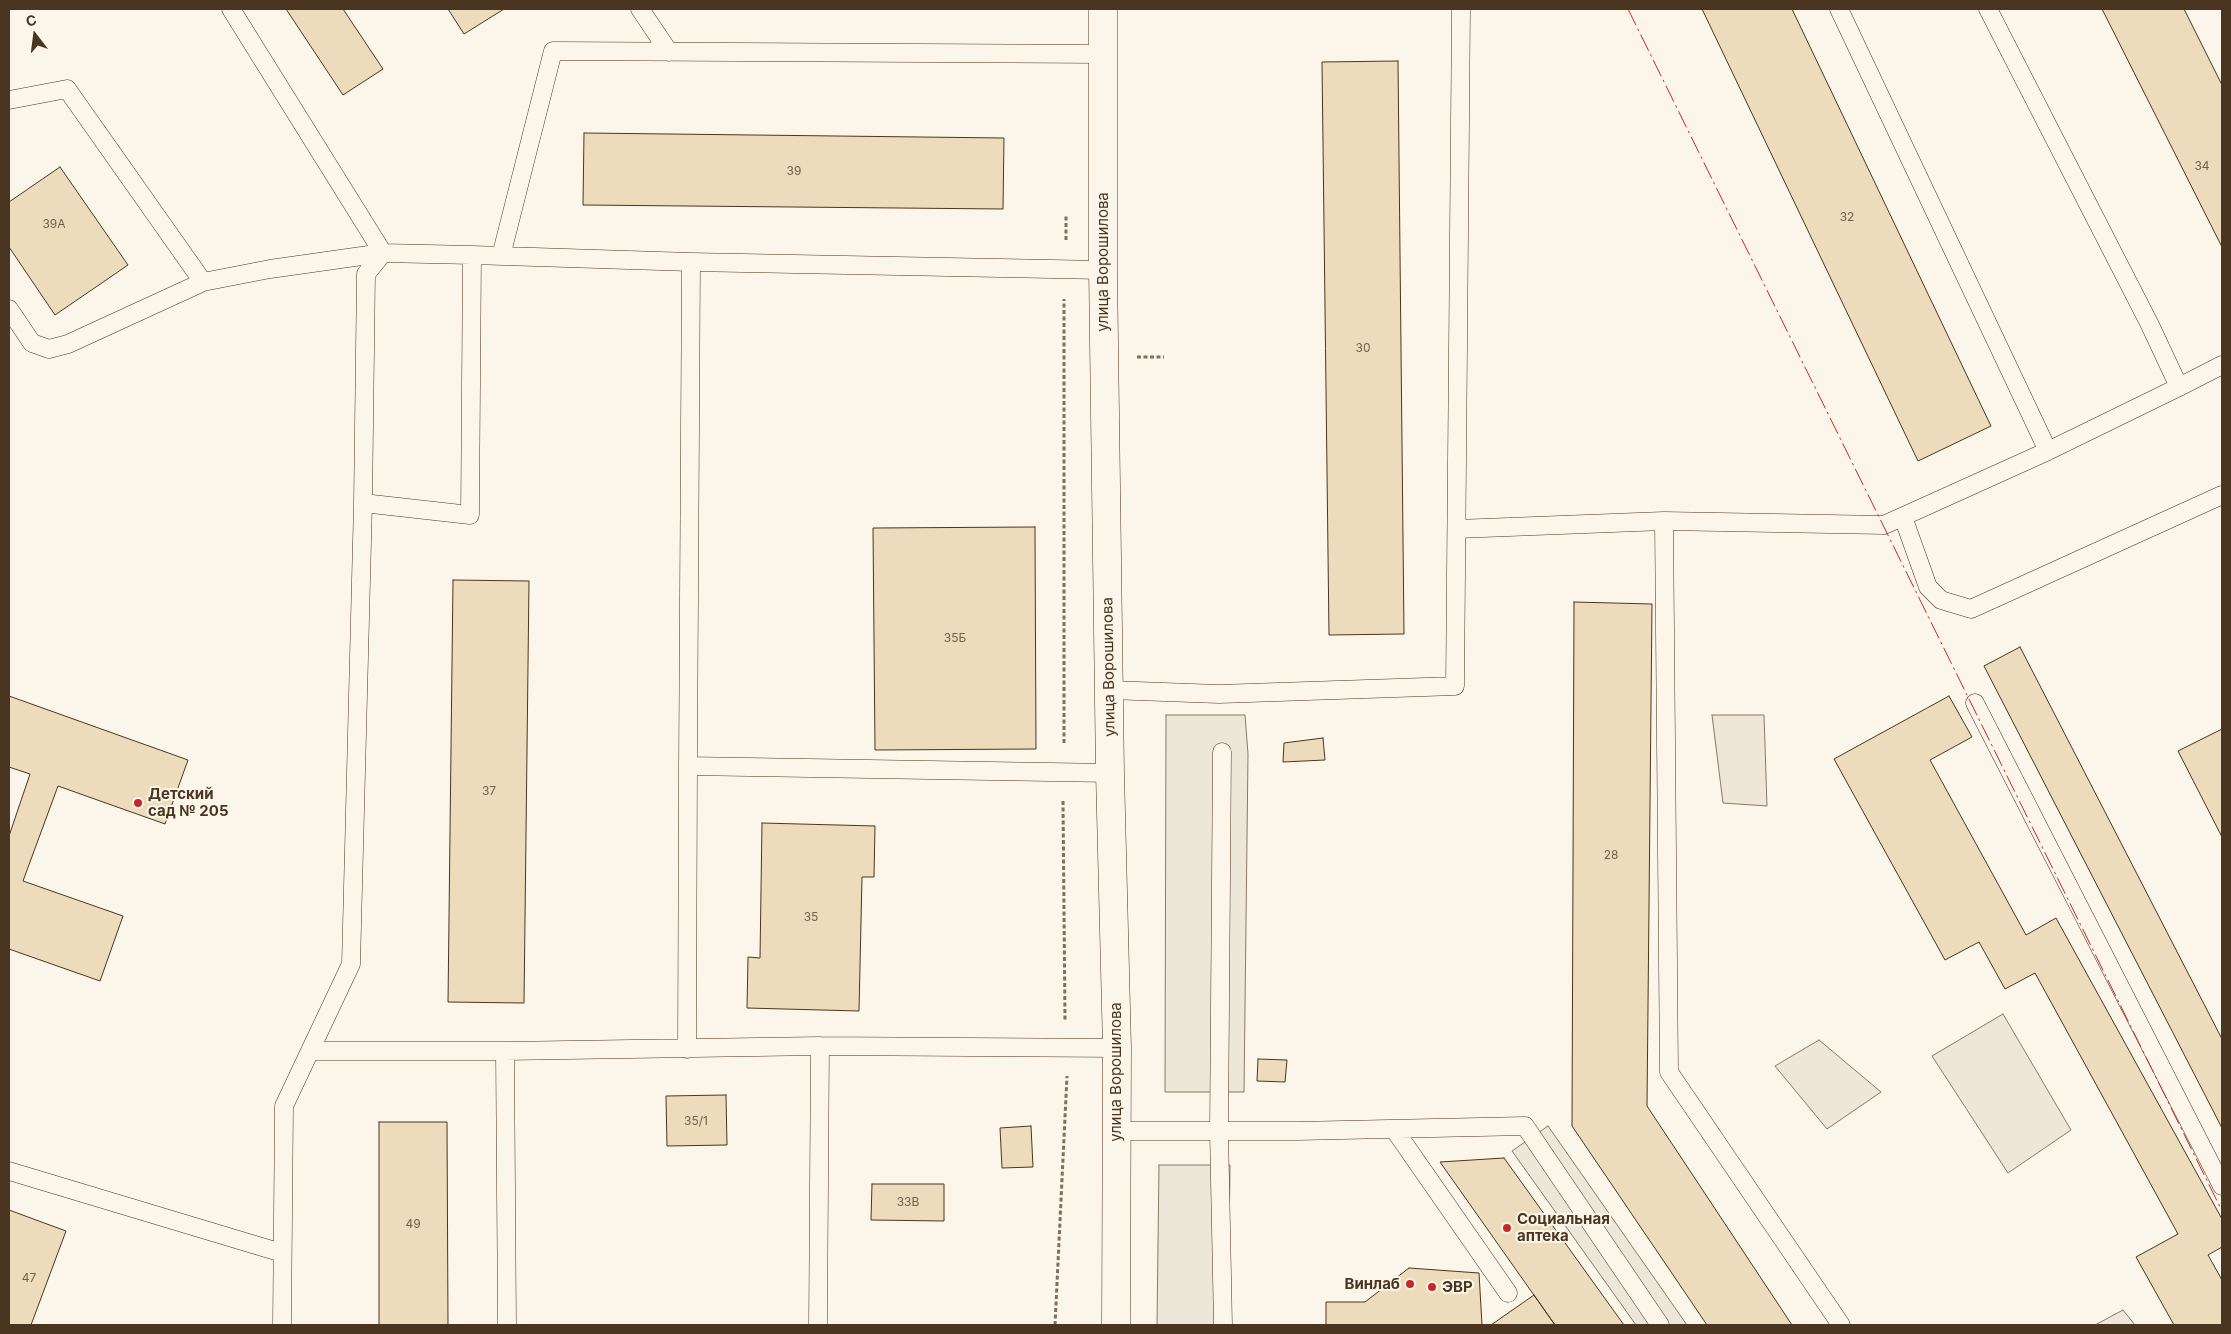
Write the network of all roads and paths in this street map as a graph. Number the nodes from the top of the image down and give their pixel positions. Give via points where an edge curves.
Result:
1 (231, 9) edge
2 (640, 9) edge
3 (1103, 9) edge
4 (1461, 9) edge
5 (1839, 9) edge
6 (1988, 9) edge
7 (669, 52) junction
8 (1103, 54) junction
9 (9, 100) edge
10 (1066, 211) dead end
11 (383, 253) junction
12 (472, 255) junction
13 (501, 256) junction
14 (691, 262) junction
15 (1065, 268) junction
16 (1103, 270) junction
17 (203, 282) junction
18 (9, 309) edge
19 (1133, 357) dead end
20 (1164, 357) dead end
21 (2222, 366) edge
22 (2179, 387) junction
23 (2048, 450) junction
24 (2222, 495) edge
25 (363, 503) junction
26 (1903, 517) junction
27 (1664, 521) junction
28 (1457, 529) junction
29 (1109, 690) junction
30 (1975, 704) dead end
31 (1222, 752) dead end
32 (688, 766) junction
33 (1064, 772) junction
34 (1110, 773) junction
35 (820, 1046) junction
36 (1066, 1047) junction
37 (1117, 1048) junction
38 (687, 1049) junction
39 (310, 1051) junction
40 (505, 1051) junction
41 (1394, 1129) junction
42 (1117, 1131) junction
43 (1219, 1131) junction
44 (9, 1172) edge
45 (2222, 1186) edge
46 (282, 1253) junction
47 (1508, 1293) dead end
48 (282, 1325) edge
49 (507, 1325) edge
50 (818, 1325) edge
51 (1055, 1325) edge
52 (1116, 1325) edge
53 (1223, 1325) edge
54 (1660, 1325) edge
55 (1841, 1325) edge

1 - 11 lane
2 - 7 lane
3 - 8 street, улица Ворошилова
4 - 28 lane
5 - 23 lane
6 - 22 lane
7 - 8 lane
7 - 13 lane via 553,51
8 - 16 street, улица Ворошилова
9 - 17 lane via 67,89
10 - 15 path
11 - 12 lane
11 - 17 lane
11 - 25 lane via 366,274
12 - 13 lane
12 - 25 lane via 470,515
13 - 14 lane
14 - 15 lane
14 - 32 lane
15 - 16 lane
15 - 33 path
16 - 29 street, улица Ворошилова
17 - 18 lane via 68,344 49,349 32,343
19 - 20 path
21 - 22 lane
22 - 23 lane
23 - 26 lane
24 - 26 lane via 1971,609 1941,600 1928,587
25 - 39 lane via 351,964
26 - 27 lane via 1884,525
27 - 28 lane
27 - 55 lane via 1669,1072
28 - 29 lane via 1455,686 1219,694
29 - 34 street, улица Ворошилова
30 - 45 lane
31 - 43 lane
32 - 33 lane
32 - 38 lane
33 - 34 lane
33 - 36 path
34 - 37 street, улица Ворошилова
35 - 36 lane
35 - 38 lane
35 - 50 lane
36 - 37 lane
36 - 51 path
37 - 42 street, улица Ворошилова
38 - 40 lane
39 - 40 lane
39 - 46 lane via 284,1106
40 - 49 lane
41 - 43 lane
41 - 47 lane
41 - 54 lane via 1525,1126
42 - 43 lane
42 - 52 street, улица Ворошилова
43 - 53 lane
44 - 46 lane
46 - 48 lane

